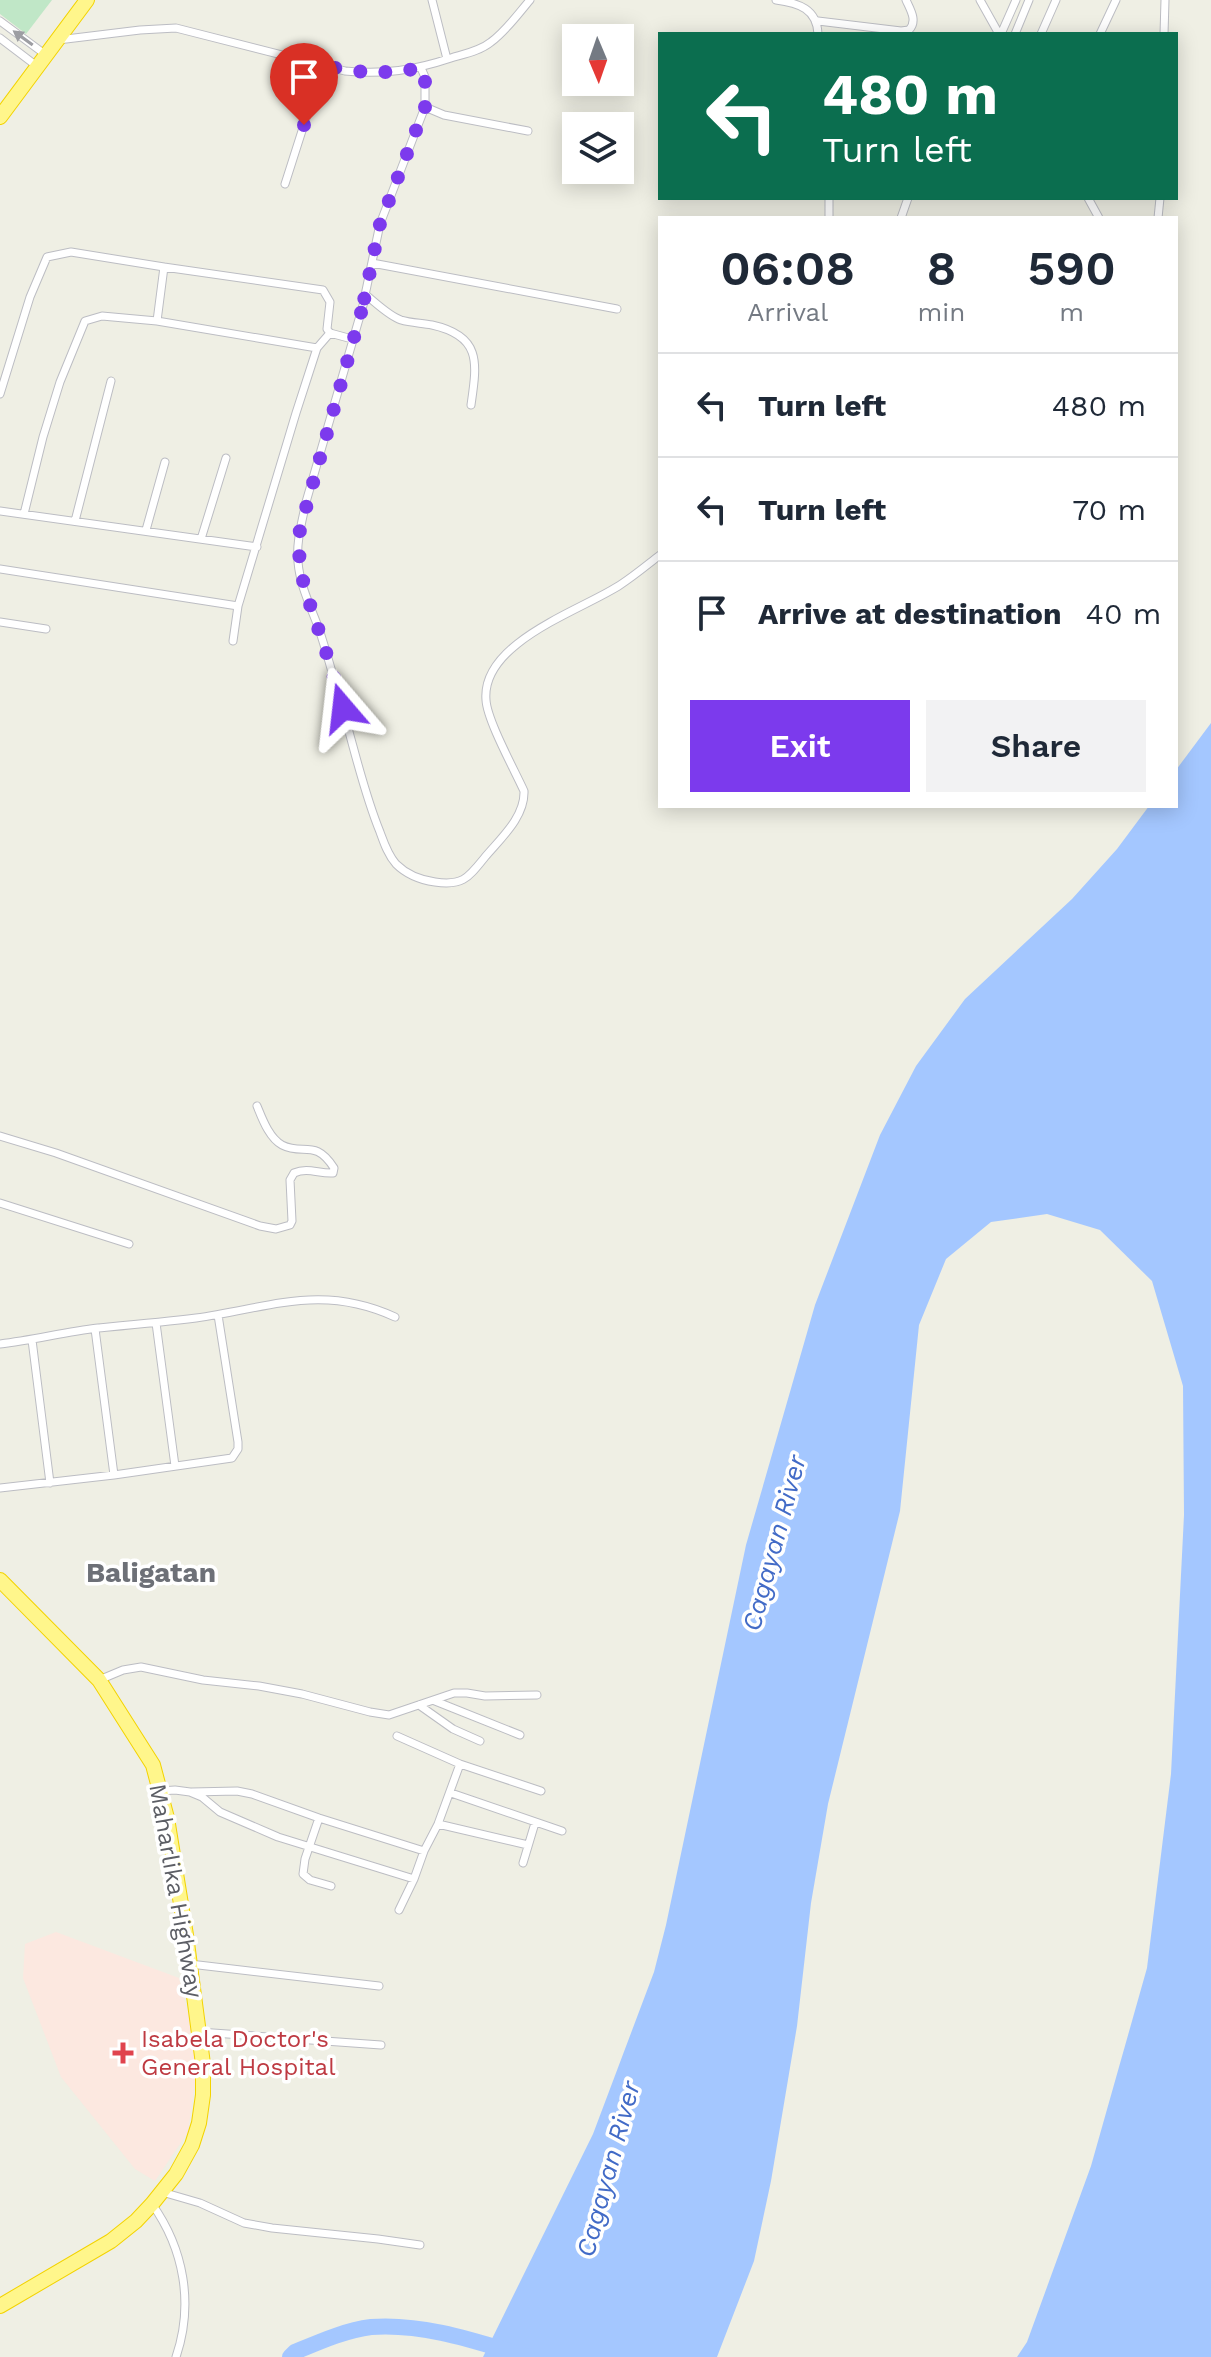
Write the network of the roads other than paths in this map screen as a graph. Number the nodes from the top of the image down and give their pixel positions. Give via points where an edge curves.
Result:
1 (87, 0) edge
2 (432, 0) edge
3 (530, 0) edge
4 (776, 0) edge
5 (906, 0) edge
6 (980, 0) edge
7 (1016, 0) edge
8 (1029, 0) edge
9 (1056, 0) edge
10 (1116, 0) edge
11 (1165, 0) edge
12 (0, 21) edge
13 (818, 21) junction
14 (1164, 30) edge
15 (818, 32) edge
16 (999, 32) edge
17 (1001, 32) edge
18 (1016, 32) edge
19 (1042, 32) edge
20 (1101, 32) edge
21 (0, 38) edge
22 (56, 41) junction
23 (447, 59) junction
24 (42, 61) junction
25 (323, 65) junction
26 (421, 68) junction
27 (425, 107) junction
28 (0, 117) edge
29 (528, 131) dead end
30 (285, 184) dead end
31 (372, 263) junction
32 (164, 267) junction
33 (366, 295) junction
34 (617, 309) dead end
35 (157, 321) junction
36 (330, 333) junction
37 (352, 339) junction
38 (317, 348) junction
39 (111, 381) dead end
40 (0, 394) edge
41 (471, 405) dead end
42 (226, 458) dead end
43 (165, 462) dead end
44 (0, 511) edge
45 (24, 514) junction
46 (75, 521) junction
47 (146, 530) junction
48 (201, 539) junction
49 (257, 547) junction
50 (658, 557) edge
51 (0, 569) edge
52 (238, 606) junction
53 (0, 622) edge
54 (46, 629) dead end
55 (233, 641) dead end
56 (257, 1106) dead end
57 (0, 1136) edge
58 (0, 1203) edge
59 (129, 1244) dead end
60 (218, 1315) junction
61 (395, 1317) dead end
62 (156, 1323) junction
63 (95, 1329) junction
64 (32, 1340) junction
65 (0, 1344) edge
66 (175, 1466) junction
67 (114, 1475) junction
68 (50, 1483) junction
69 (0, 1488) edge
70 (0, 1580) edge
71 (99, 1680) junction
72 (537, 1695) dead end
73 (435, 1701) junction
74 (419, 1705) junction
75 (520, 1735) dead end
76 (397, 1736) dead end
77 (480, 1741) dead end
78 (460, 1764) junction
79 (161, 1791) junction
80 (541, 1791) dead end
81 (190, 1792) junction
82 (451, 1793) junction
83 (319, 1818) junction
84 (535, 1823) junction
85 (438, 1824) junction
86 (562, 1831) dead end
87 (528, 1845) junction
88 (310, 1846) junction
89 (424, 1851) junction
90 (523, 1863) dead end
91 (414, 1879) junction
92 (331, 1886) dead end
93 (399, 1910) dead end
94 (190, 1964) junction
95 (379, 1986) dead end
96 (199, 2032) junction
97 (381, 2045) dead end
98 (157, 2198) junction
99 (420, 2245) dead end
100 (0, 2306) edge
101 (176, 2357) edge

1 - 22 highway
2 - 23 street
3 - 23 street via 491,42
4 - 13 street via 801,6
5 - 13 street via 913,16 909,30
6 - 16 street
7 - 17 street
8 - 18 street
9 - 19 street
10 - 20 street
11 - 14 street
24 -> 12 street
13 - 15 street
21 - 24 street
22 - 24 highway
22 - 25 street via 176,28
23 - 26 street
24 - 28 highway
25 - 26 street via 369,74
25 - 30 street
26 - 27 street
27 - 29 street
27 - 31 street via 380,224
31 - 33 street via 364,300
31 - 34 street
32 - 35 street
32 - 36 street via 323,290 330,302
32 - 40 street via 71,252 47,257
33 - 37 street
33 - 41 street via 399,320 451,330 467,342 475,363
35 - 38 street
35 - 45 street via 102,316 85,321 60,382
36 - 37 street
36 - 38 street
37 - 50 street via 303,515 298,563 375,820 390,856 407,872 428,881 458,883 521,810 524,791 488,712 494,667 545,625 621,585
38 - 49 street
39 - 46 street
42 - 48 street
43 - 47 street
44 - 45 street
45 - 46 street
46 - 47 street
47 - 48 street
48 - 49 street
49 - 52 street
51 - 52 street
52 - 55 street
53 - 54 street
56 - 57 street via 279,1144 314,1149 334,1168 329,1174 294,1173 292,1221 276,1229
58 - 59 street
60 - 61 street via 287,1300 326,1299 364,1304
60 - 62 street
60 - 66 street via 238,1449 232,1458
62 - 63 street
62 - 66 street
63 - 64 street
63 - 67 street
64 - 65 street
64 - 68 street
66 - 67 street
67 - 68 street
68 - 69 street
70 - 71 highway, Maharlika Highway
71 - 74 street via 141,1667 302,1694 380,1714
71 - 79 highway, Maharlika Highway via 153,1765
72 - 73 street via 454,1693
73 - 74 street
73 - 75 street
74 - 77 street
76 - 78 street
78 - 80 street
78 - 82 street
79 - 81 street
79 - 94 highway, Maharlika Highway
81 - 83 street via 237,1791
81 - 88 street via 220,1812
82 - 84 street
82 - 85 street
83 - 88 street
83 - 89 street
84 - 86 street
84 - 87 street
85 - 87 street
85 - 89 street
87 - 90 street
88 - 91 street
88 - 92 street via 303,1874
89 - 91 street
91 - 93 street
94 - 95 street
94 - 96 highway, Maharlika Highway
96 - 97 street
96 - 98 highway, Maharlika Highway via 199,2123 188,2154
98 - 99 street via 200,2203 244,2223
98 - 100 highway, Maharlika Highway via 111,2241
98 - 101 street via 183,2272 184,2309

